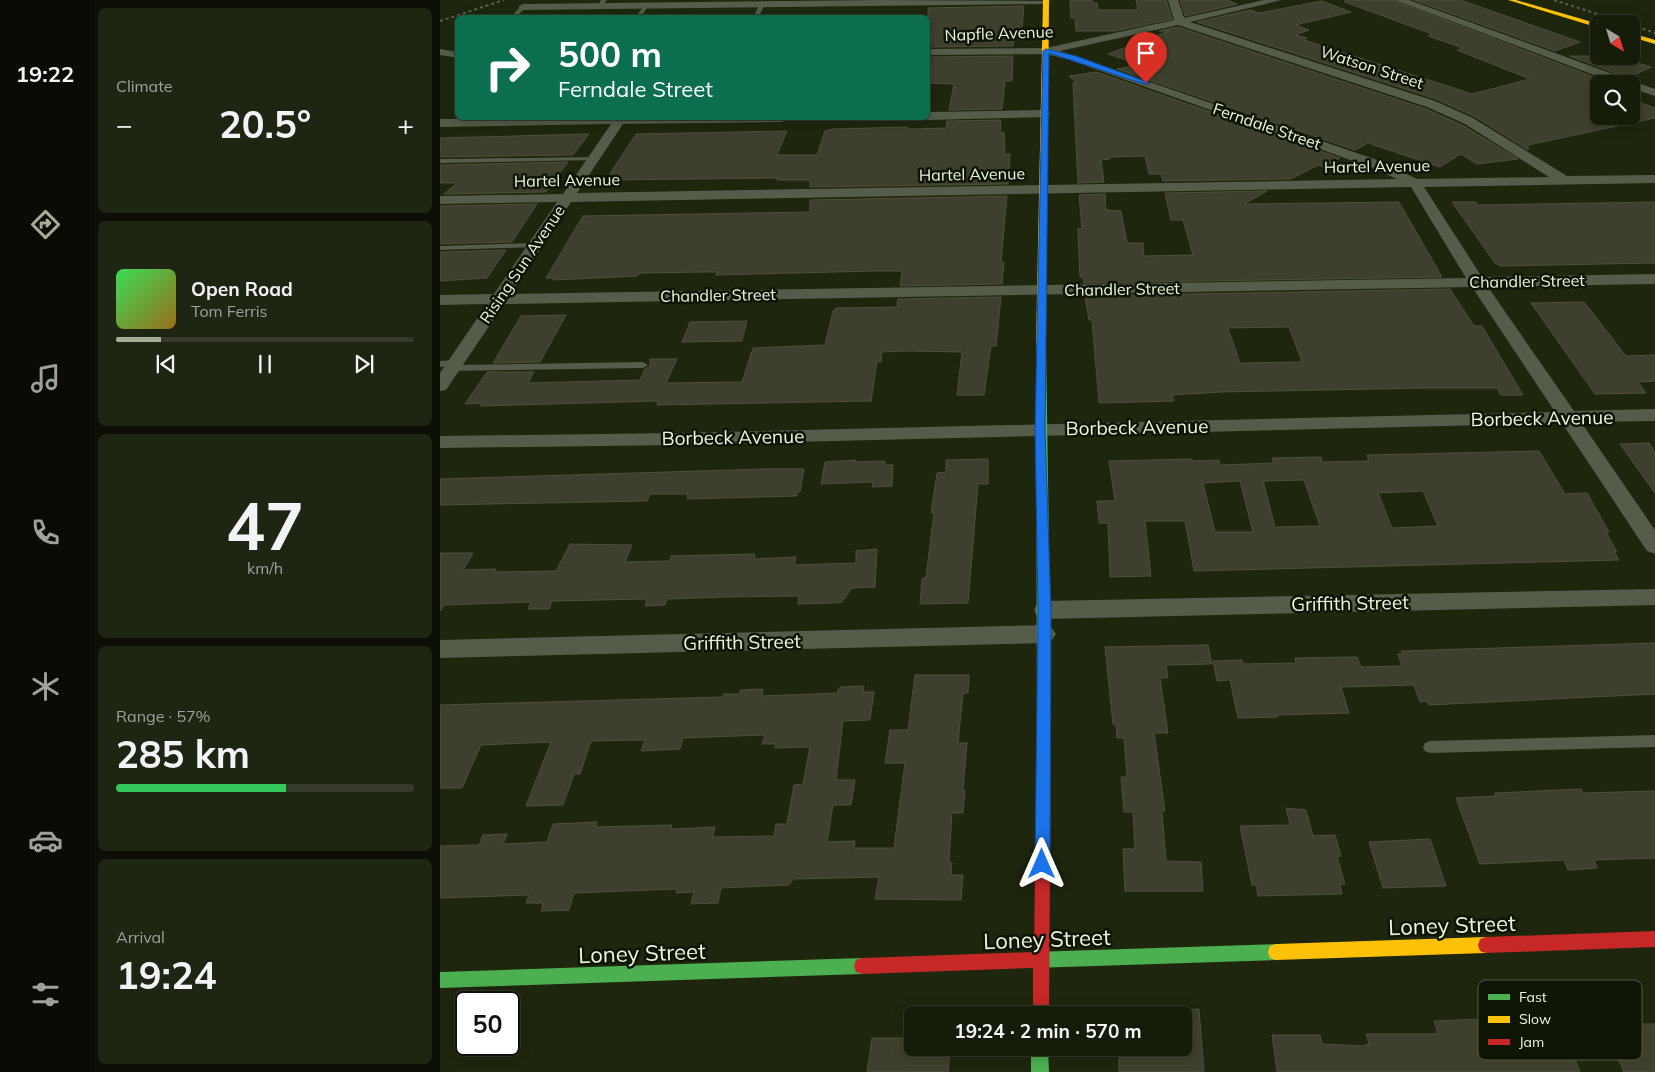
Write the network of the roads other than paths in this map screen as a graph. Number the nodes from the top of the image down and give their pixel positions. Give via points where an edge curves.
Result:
1 (1046, 0) edge
2 (1173, 0) edge
3 (1277, 0) edge
4 (1400, 0) edge
5 (1511, 0) edge
6 (702, 2) edge
7 (601, 3) edge
8 (648, 4) edge
9 (762, 4) junction
10 (523, 7) joint
11 (515, 15) edge
12 (639, 15) edge
13 (693, 15) edge
14 (756, 15) edge
15 (1180, 22) junction
16 (1590, 23) edge
17 (1640, 38) edge
18 (1655, 42) edge
19 (1046, 51) junction
20 (440, 52) edge
21 (930, 52) edge
22 (455, 54) edge
23 (1605, 75) edge
24 (1640, 88) edge
25 (1655, 93) edge
26 (1044, 114) junction
27 (930, 116) edge
28 (575, 120) edge
29 (619, 120) edge
30 (440, 123) edge
31 (594, 158) junction
32 (440, 161) edge
33 (1655, 179) edge
34 (1563, 180) junction
35 (1414, 183) junction
36 (1044, 190) junction
37 (566, 198) junction
38 (440, 200) edge
39 (533, 246) junction
40 (440, 248) edge
41 (1655, 279) edge
42 (1477, 282) junction
43 (1041, 290) junction
44 (500, 298) junction
45 (440, 300) edge
46 (448, 365) edge
47 (643, 365) dead end
48 (440, 386) edge
49 (1655, 416) edge
50 (1570, 418) junction
51 (1040, 430) junction
52 (440, 442) edge
53 (1655, 546) edge
54 (1655, 597) edge
55 (1044, 610) junction
56 (1044, 634) junction
57 (440, 649) edge
58 (1655, 741) edge
59 (1430, 747) dead end
60 (1655, 939) edge
61 (1041, 959) junction
62 (440, 980) edge
63 (1041, 1006) edge
64 (1040, 1056) edge
65 (1040, 1072) edge

1 - 9 street
1 - 19 main road
2 - 15 street
3 - 15 street, Napfle Avenue
4 - 23 street
5 - 16 main road
6 - 8 street
6 - 9 street
6 - 13 street
7 - 8 street
7 - 10 street
8 - 12 lane
9 - 14 lane
10 - 11 lane
15 - 19 street, Napfle Avenue
15 - 34 street, Watson Street via 1431,104 1468,120
17 - 18 main road
19 - 21 street, Napfle Avenue
19 - 26 main road
19 - 35 street, Ferndale Street via 1348,154
20 - 22 street
24 - 25 street
26 - 27 street
26 - 36 main road
28 - 30 street
29 - 31 street, Rising Sun Avenue
31 - 32 lane
31 - 37 street, Rising Sun Avenue
33 - 34 street, Hartel Avenue
34 - 35 street, Hartel Avenue
35 - 36 street, Hartel Avenue
35 - 42 street
36 - 37 street, Hartel Avenue
36 - 43 main road
37 - 38 street, Hartel Avenue
37 - 39 street, Rising Sun Avenue
39 - 40 lane
39 - 44 street, Rising Sun Avenue
41 - 42 street, Chandler Street
42 - 43 street, Chandler Street
42 - 50 street
43 - 44 street, Chandler Street
43 - 51 main road
44 - 45 street, Chandler Street
44 - 46 street, Rising Sun Avenue
46 - 47 lane
46 - 48 street, Rising Sun Avenue
49 - 50 street, Borbeck Avenue
50 - 51 street, Borbeck Avenue
50 - 53 street
51 - 52 street, Borbeck Avenue
51 - 55 main road
54 - 55 street, Griffith Street
55 - 56 main road
56 - 57 street, Griffith Street
56 - 61 main road
58 - 59 lane
60 - 61 main road, Loney Street
61 - 62 main road, Loney Street
61 - 63 main road
64 - 65 main road

